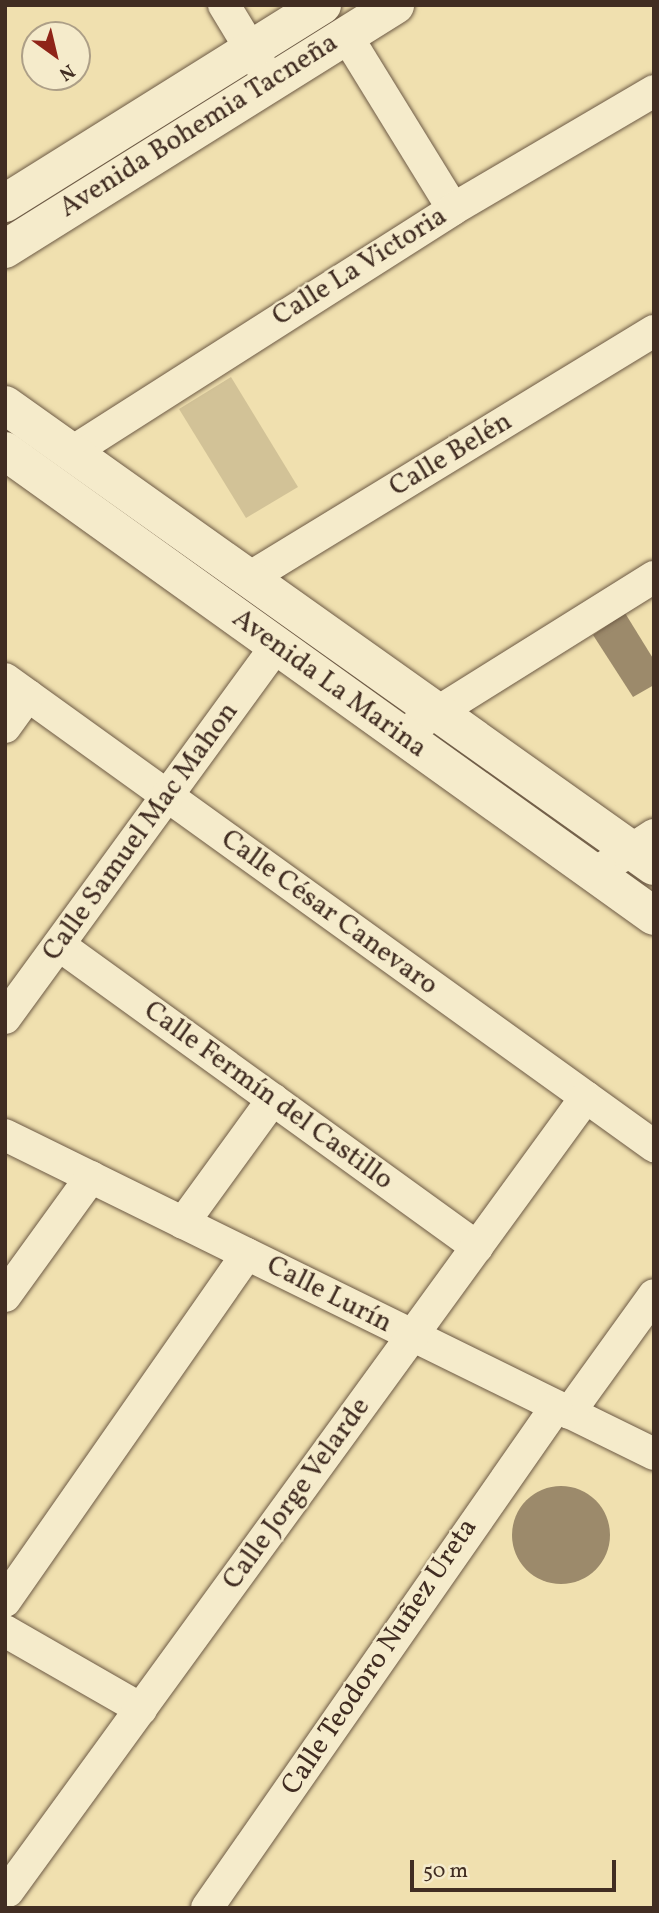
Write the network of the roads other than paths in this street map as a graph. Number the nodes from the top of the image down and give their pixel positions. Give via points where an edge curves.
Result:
1 (224, 5) edge
2 (322, 5) edge
3 (395, 5) edge
4 (346, 35) junction
5 (250, 49) junction
6 (270, 81) junction
7 (654, 90) edge
8 (5, 203) edge
9 (453, 209) junction
10 (5, 249) edge
11 (654, 331) edge
12 (5, 405) edge
13 (5, 451) edge
14 (72, 453) junction
15 (654, 577) edge
16 (249, 578) junction
17 (276, 646) junction
18 (17, 687) edge
19 (436, 712) junction
20 (5, 727) edge
21 (401, 735) junction
22 (167, 796) junction
23 (646, 850) edge
24 (594, 874) junction
25 (654, 916) edge
26 (59, 945) junction
27 (5, 1018) edge
28 (586, 1097) junction
29 (273, 1099) junction
30 (5, 1135) edge
31 (654, 1146) edge
32 (91, 1177) junction
33 (183, 1223) junction
34 (477, 1247) junction
35 (247, 1254) junction
36 (654, 1295) edge
37 (5, 1296) edge
38 (412, 1337) junction
39 (562, 1410) junction
40 (654, 1454) edge
41 (5, 1601) edge
42 (5, 1631) edge
43 (141, 1709) junction
44 (14, 1896) edge
45 (207, 1908) edge

1 - 5 street
2 - 5 street, Avenida Bohemia Tacneña
3 - 4 street, Avenida Bohemia Tacneña
4 - 6 street, Avenida Bohemia Tacneña
4 - 9 street
5 - 6 street
5 - 8 street, Avenida Bohemia Tacneña
6 - 10 street, Avenida Bohemia Tacneña
7 - 9 street, Calle La Victoria
9 - 14 street, Calle La Victoria
11 - 16 street, Calle Belén
12 - 14 street, Avenida La Marina
13 - 17 street, Avenida La Marina
14 - 16 street, Avenida La Marina
15 - 19 street
16 - 19 street, Avenida La Marina
17 - 21 street, Avenida La Marina
17 - 22 street, Calle Samuel Mac Mahon
18 - 20 street
18 - 22 street, Calle César Canevaro
19 - 21 street
19 - 23 street, Avenida La Marina
21 - 24 street, Avenida La Marina
22 - 26 street, Calle Samuel Mac Mahon
22 - 28 street, Calle César Canevaro
23 - 24 street
24 - 25 street, Avenida La Marina
26 - 27 street, Calle Samuel Mac Mahon
26 - 29 street, Calle Fermín del Castillo
28 - 31 street, Calle César Canevaro
28 - 34 street, Calle Jorge Velarde
29 - 33 street
29 - 34 street, Calle Fermín del Castillo
30 - 32 street, Calle Lurín
32 - 33 street, Calle Lurín
32 - 37 street
33 - 35 street, Calle Lurín
34 - 38 street, Calle Jorge Velarde
35 - 38 street, Calle Lurín
35 - 41 street
36 - 39 street, Calle Teodoro Nuñez Ureta
38 - 39 street, Calle Lurín
38 - 43 street, Calle Jorge Velarde
39 - 40 street, Calle Lurín
39 - 45 street, Calle Teodoro Nuñez Ureta
42 - 43 street
43 - 44 street, Calle Jorge Velarde

